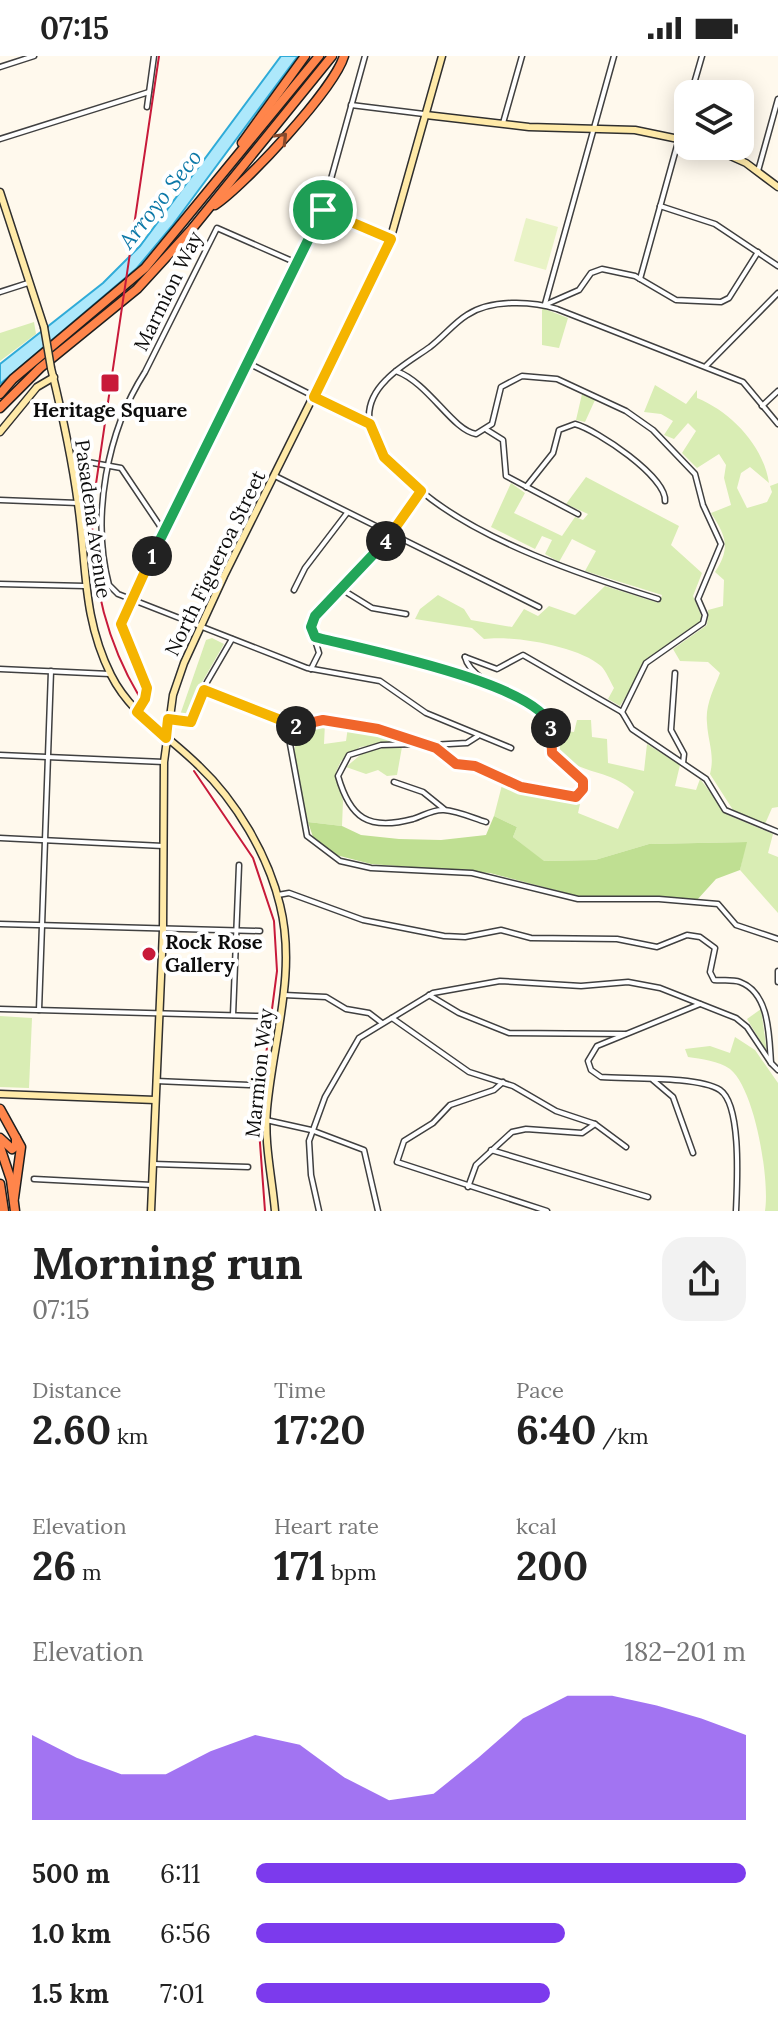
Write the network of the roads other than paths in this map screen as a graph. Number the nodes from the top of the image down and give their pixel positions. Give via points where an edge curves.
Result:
1 (34, 56) edge
2 (154, 56) edge
3 (305, 56) edge
4 (319, 56) edge
5 (332, 56) edge
6 (344, 56) edge
7 (365, 56) edge
8 (442, 56) edge
9 (522, 56) edge
10 (614, 56) edge
11 (702, 56) edge
12 (0, 67) edge
13 (695, 80) edge
14 (149, 92) junction
15 (778, 99) edge
16 (351, 105) junction
17 (147, 107) dead end
18 (426, 115) junction
19 (503, 124) junction
20 (594, 128) junction
21 (674, 137) edge
22 (0, 139) edge
23 (674, 156) edge
24 (736, 160) edge
25 (758, 171) junction
26 (778, 187) edge
27 (0, 192) edge
28 (660, 206) junction
29 (323, 210) junction
30 (206, 211) junction
31 (191, 214) junction
32 (391, 239) junction
33 (758, 252) junction
34 (299, 264) junction
35 (778, 266) edge
36 (640, 279) junction
37 (30, 283) junction
38 (0, 292) edge
39 (778, 293) edge
40 (545, 305) junction
41 (250, 364) junction
42 (706, 366) junction
43 (396, 371) junction
44 (54, 377) junction
45 (778, 391) edge
46 (0, 394) edge
47 (314, 397) junction
48 (762, 406) junction
49 (0, 408) edge
50 (370, 424) junction
51 (778, 424) edge
52 (487, 430) junction
53 (0, 432) edge
54 (71, 459) junction
55 (109, 463) junction
56 (275, 476) junction
57 (526, 487) junction
58 (421, 491) junction
59 (0, 500) edge
60 (665, 501) dead end
61 (78, 503) junction
62 (347, 513) junction
63 (578, 514) dead end
64 (164, 532) junction
65 (391, 534) junction
66 (0, 584) edge
67 (85, 586) junction
68 (338, 587) junction
69 (294, 590) dead end
70 (132, 599) junction
71 (658, 599) dead end
72 (539, 607) dead end
73 (406, 614) dead end
74 (201, 627) junction
75 (315, 637) junction
76 (232, 639) junction
77 (0, 669) edge
78 (311, 669) junction
79 (51, 671) junction
80 (675, 673) dead end
81 (110, 674) junction
82 (486, 680) junction
83 (204, 690) junction
84 (137, 712) junction
85 (622, 712) junction
86 (168, 719) junction
87 (299, 727) junction
88 (478, 736) junction
89 (166, 738) junction
90 (426, 745) junction
91 (511, 748) dead end
92 (0, 755) edge
93 (47, 757) junction
94 (164, 762) junction
95 (683, 763) junction
96 (394, 782) dead end
97 (446, 810) junction
98 (486, 822) dead end
99 (778, 832) edge
100 (0, 838) edge
101 (44, 840) junction
102 (163, 846) junction
103 (239, 865) dead end
104 (278, 895) junction
105 (0, 924) edge
106 (41, 926) junction
107 (163, 930) junction
108 (237, 931) junction
109 (260, 931) dead end
110 (778, 939) edge
111 (778, 971) edge
112 (778, 982) edge
113 (284, 995) junction
114 (429, 995) junction
115 (702, 1003) junction
116 (0, 1009) edge
117 (39, 1010) junction
118 (158, 1014) junction
119 (233, 1015) junction
120 (258, 1016) dead end
121 (392, 1018) junction
122 (382, 1023) junction
123 (633, 1032) junction
124 (771, 1063) junction
125 (778, 1071) edge
126 (651, 1079) junction
127 (156, 1081) junction
128 (503, 1082) junction
129 (249, 1085) dead end
130 (0, 1094) edge
131 (155, 1100) junction
132 (0, 1109) edge
133 (266, 1120) junction
134 (595, 1124) junction
135 (11, 1127) junction
136 (311, 1130) junction
137 (0, 1138) edge
138 (0, 1147) edge
139 (626, 1147) dead end
140 (491, 1150) junction
141 (693, 1153) dead end
142 (153, 1164) junction
143 (248, 1167) dead end
144 (34, 1179) dead end
145 (0, 1184) edge
146 (152, 1185) junction
147 (468, 1187) junction
148 (648, 1197) dead end
149 (14, 1198) junction
150 (4, 1211) edge
151 (15, 1211) edge
152 (151, 1211) edge
153 (275, 1211) edge
154 (319, 1211) edge
155 (378, 1211) edge
156 (547, 1211) edge
157 (736, 1211) edge

1 - 12 street
2 - 14 street
3 - 31 highway
4 - 31 highway
5 - 30 highway
30 -> 6 highway via 224,199 321,97
7 - 16 street
8 - 18 main road, North Figueroa Street
9 - 19 street
10 - 20 street
11 - 13 street
14 - 17 street
14 - 22 street
15 - 25 street
16 - 18 street
16 - 29 street
18 - 19 main road
18 - 32 main road, North Figueroa Street
19 - 20 main road
20 - 21 main road
20 - 40 street
23 - 28 street
24 - 25 main road
25 - 26 main road
27 - 37 main road, Pasadena Avenue
28 - 33 street via 715,224
28 - 36 street
29 - 32 street
29 - 34 street
30 - 49 highway via 137,289
31 - 46 highway via 134,278
32 - 47 main road, North Figueroa Street
33 - 35 street
33 - 36 street via 729,298 721,302 676,300
34 - 41 street
34 - 55 street, Marmion Way via 217,228 131,394
36 - 40 street via 598,269 579,290
37 - 38 street
37 - 44 main road, Pasadena Avenue, bridge
39 - 42 street
40 - 42 street
40 - 43 street via 477,309
41 - 47 street
41 - 64 street
42 - 48 street via 743,382
43 - 50 street via 375,394
43 - 52 street via 421,384 467,432
44 - 53 main road via 37,387
44 - 54 main road, Pasadena Avenue
45 - 48 street
47 - 50 street
47 - 56 main road, North Figueroa Street
48 - 51 street
50 - 58 street via 384,457
52 - 57 street via 503,440 506,476
52 - 85 street via 501,387 512,378 557,379 643,421 695,474 720,537 719,555 698,599 703,623 646,663
54 - 55 street
54 - 61 main road, Pasadena Avenue
55 - 64 street via 127,475
55 - 70 street, Marmion Way via 103,534 107,579 112,591
56 - 62 street
56 - 74 main road, North Figueroa Street
57 - 60 street via 553,453 559,430 575,424 628,455 664,490
57 - 63 street
58 - 65 street
58 - 71 street via 440,507 561,567
59 - 61 street
61 - 67 main road, Pasadena Avenue
62 - 65 street
62 - 69 street
64 - 70 street
65 - 68 street
65 - 72 street
66 - 67 street
67 - 81 main road, Pasadena Avenue
68 - 73 street via 372,608
68 - 75 street via 313,619
70 - 74 street
70 - 84 street via 121,624 147,688
74 - 76 street
74 - 86 main road, North Figueroa Street
75 - 78 street via 319,653
75 - 82 street
76 - 78 street
76 - 83 street
77 - 79 street
78 - 88 street via 380,681 416,707
79 - 81 street
79 - 93 street
80 - 95 street via 671,730 684,754
81 - 84 main road, Pasadena Avenue
82 - 85 street via 465,657 497,669 523,655
82 - 90 street via 549,719 552,753 581,778 579,795 571,798 521,787 475,766 456,764
83 - 86 street via 191,722
83 - 87 street
84 - 89 main road, Pasadena Avenue
85 - 95 street via 632,729
86 - 89 main road, North Figueroa Street
87 - 90 street via 323,720 367,726
87 - 110 street via 290,750 304,827 311,842 340,861 361,867 472,873 578,899 718,904 736,925
88 - 90 street via 467,743
88 - 91 street
89 - 94 main road, North Figueroa Street
89 - 104 main road, Marmion Way via 200,766 242,822
90 - 97 street via 391,744 353,753 340,768 339,779 350,810 363,818 403,821
92 - 93 street
93 - 94 street
93 - 101 street
94 - 102 main road, North Figueroa Street
95 - 99 street via 706,779 725,810
96 - 97 street via 418,789
97 - 98 street
100 - 101 street
101 - 102 street
101 - 106 street
102 - 107 main road, North Figueroa Street
103 - 108 street
104 - 113 main road, Marmion Way via 286,936
104 - 124 street via 297,895 371,922 453,937 501,930 531,938 617,939 657,947 697,935 715,948 712,977 748,986 764,1009
105 - 106 street
106 - 107 street
106 - 117 street
107 - 108 street
107 - 118 main road, North Figueroa Street
108 - 109 street
108 - 119 street
111 - 112 street
113 - 122 street via 326,997
113 - 133 main road, Marmion Way
114 - 115 street via 500,981 581,986 628,982
114 - 121 street
114 - 123 street via 514,1034
115 - 123 street
115 - 124 street via 742,1022
116 - 117 street
117 - 118 street
118 - 119 street
118 - 127 main road, North Figueroa Street
119 - 120 street
121 - 122 street
121 - 128 street via 469,1072
122 - 136 street via 359,1038
123 - 126 street via 593,1049 589,1066 601,1077
124 - 125 street
126 - 141 street via 673,1097
126 - 157 street via 713,1086 726,1096 738,1165
127 - 129 street
127 - 131 main road, North Figueroa Street
128 - 134 street via 571,1118
128 - 147 street via 450,1105 404,1141 397,1162
130 - 131 main road
131 - 142 main road, North Figueroa Street
132 - 135 highway
133 - 136 street
133 - 153 main road, Marmion Way
134 - 139 street
134 - 140 street via 582,1133 520,1130
135 - 137 highway via 14,1148
135 - 149 highway via 21,1147
136 - 154 street via 311,1175
136 - 155 street via 364,1150
138 - 149 highway
140 - 147 street via 473,1169
140 - 148 street
142 - 143 street
142 - 146 main road, North Figueroa Street
144 - 146 street
145 - 150 highway
146 - 152 main road, North Figueroa Street
147 - 156 street
149 - 151 highway

